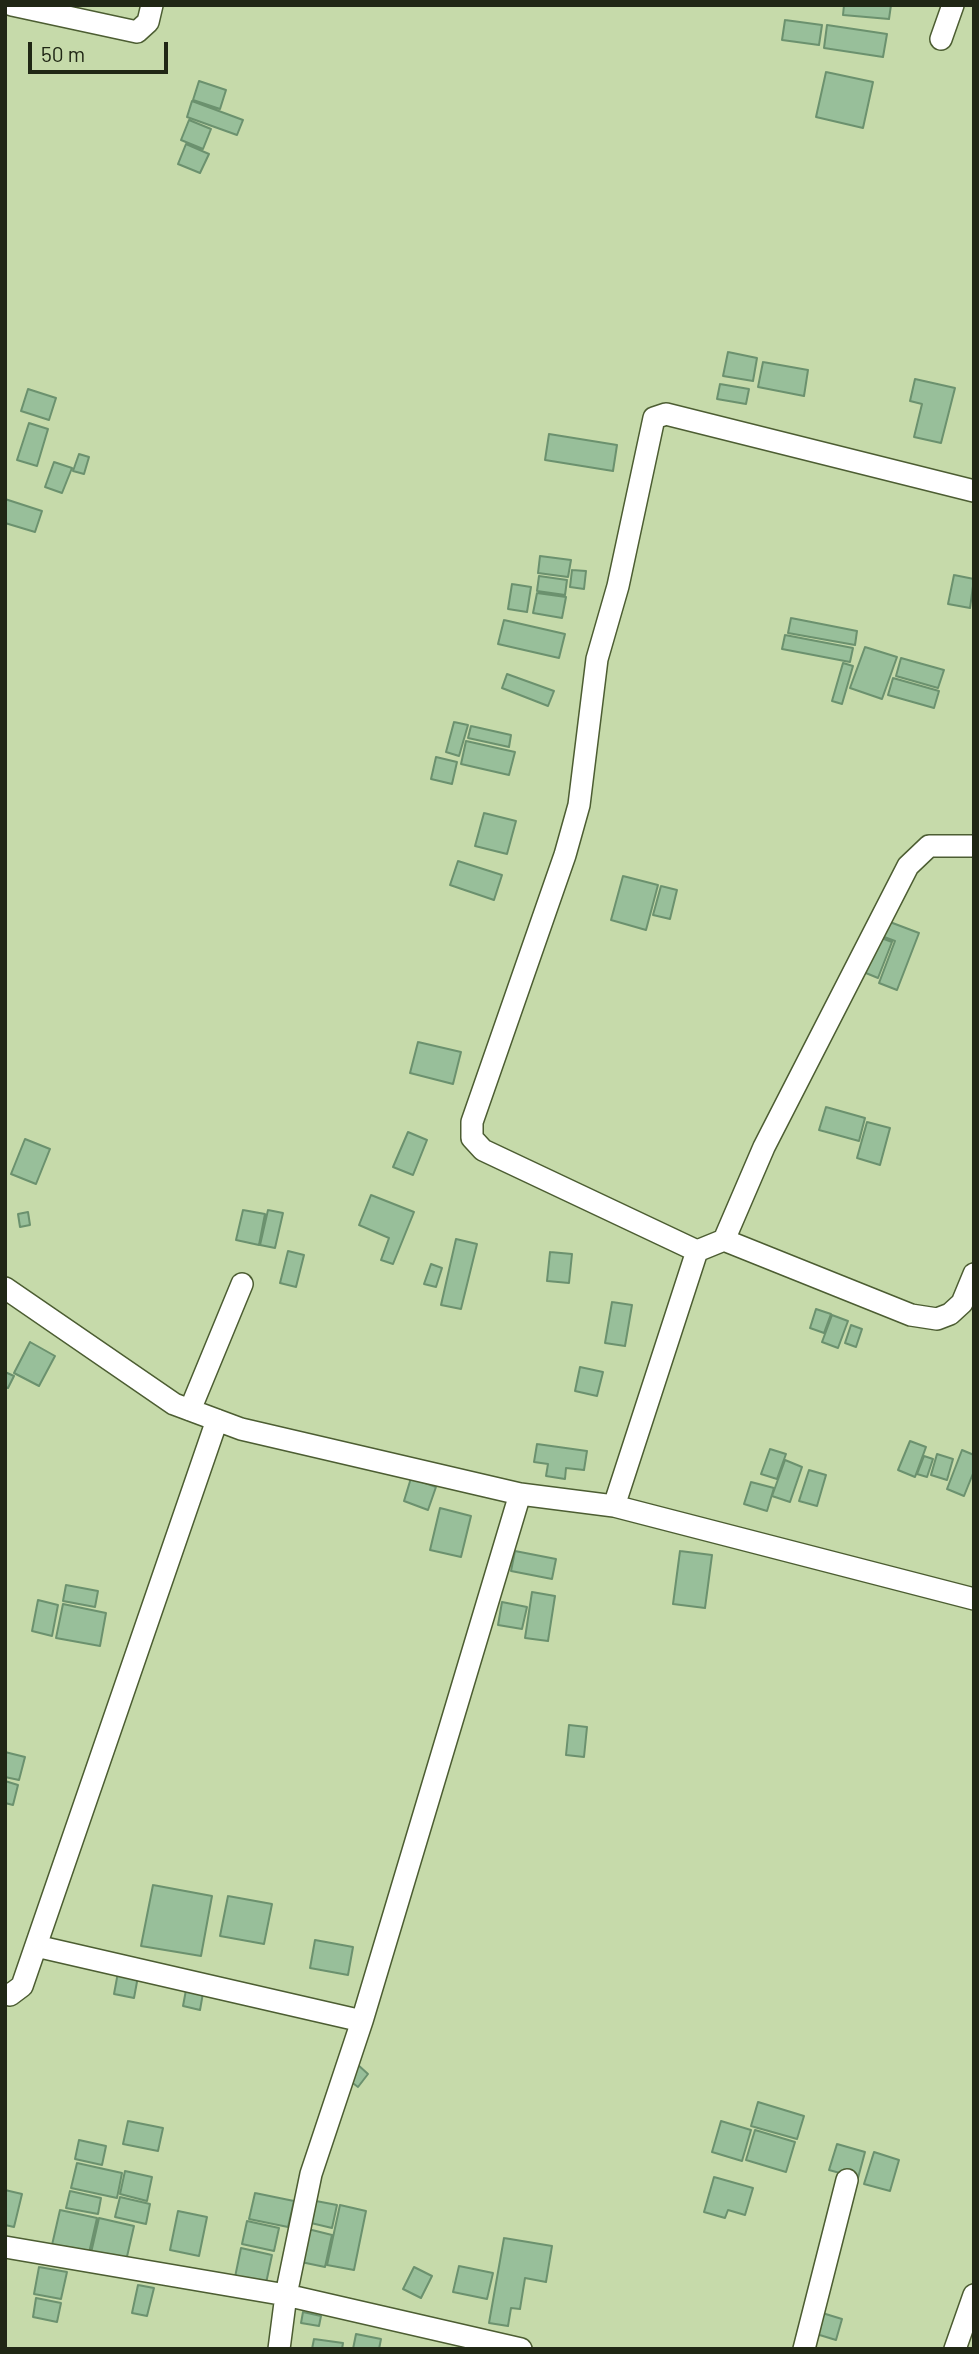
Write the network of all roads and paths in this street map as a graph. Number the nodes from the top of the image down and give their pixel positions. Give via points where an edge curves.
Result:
1 (12, 5) edge
2 (152, 5) edge
3 (953, 5) edge
4 (941, 39) dead end
5 (974, 491) edge
6 (974, 846) edge
7 (724, 1240) junction
8 (697, 1251) junction
9 (974, 1274) edge
10 (242, 1284) dead end
11 (5, 1288) edge
12 (190, 1410) junction
13 (217, 1420) junction
14 (520, 1494) junction
15 (614, 1506) junction
16 (974, 1599) edge
17 (36, 1945) junction
18 (5, 1994) edge
19 (362, 2021) junction
20 (847, 2180) dead end
21 (5, 2247) edge
22 (286, 2295) junction
23 (974, 2295) edge
24 (279, 2349) edge
25 (521, 2349) edge
26 (804, 2349) edge
27 (956, 2349) edge

1 - 2 street via 136,32 148,22
3 - 4 street
5 - 8 street via 666,414 654,418 618,586 597,659 579,805 472,1122 472,1138 483,1150
6 - 7 street via 929,846 908,866 764,1147
7 - 8 street
7 - 9 street via 911,1315 937,1319 962,1303
8 - 15 street
10 - 12 street
11 - 12 street via 163,1397
12 - 13 street
13 - 14 street
13 - 17 street
14 - 15 street
14 - 19 street
15 - 16 street
17 - 18 street via 22,1986
17 - 19 street
19 - 22 street via 311,2174
20 - 26 street
21 - 22 street
22 - 24 street
22 - 25 street
23 - 27 street

